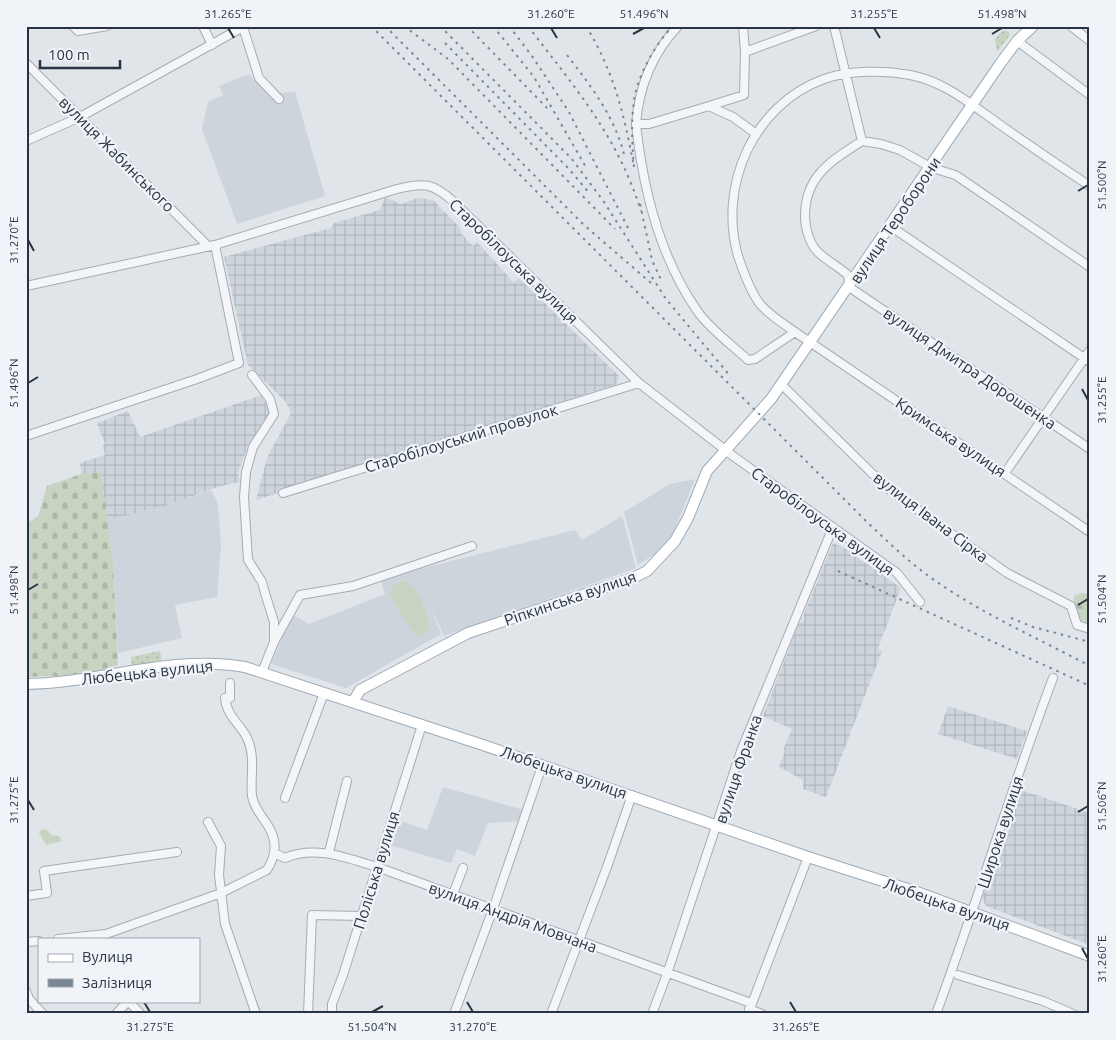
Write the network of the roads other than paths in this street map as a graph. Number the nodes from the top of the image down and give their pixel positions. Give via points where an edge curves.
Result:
1 (73, 26) edge
2 (106, 26) edge
3 (203, 26) edge
4 (678, 26) edge
5 (743, 26) edge
6 (816, 26) edge
7 (834, 26) edge
8 (1033, 26) edge
9 (1071, 26) edge
10 (244, 27) edge
11 (1017, 41) junction
12 (1090, 41) edge
13 (212, 45) junction
14 (745, 52) junction
15 (26, 63) edge
16 (844, 74) junction
17 (1090, 95) edge
18 (279, 99) dead end
19 (709, 106) junction
20 (973, 106) junction
21 (80, 117) junction
22 (636, 124) junction
23 (755, 133) junction
24 (26, 141) edge
25 (862, 141) junction
26 (930, 167) junction
27 (1090, 186) edge
28 (890, 226) junction
29 (211, 245) junction
30 (1090, 267) edge
31 (26, 286) edge
32 (849, 287) junction
33 (795, 332) junction
34 (811, 343) junction
35 (1090, 350) edge
36 (1087, 360) edge
37 (252, 375) dead end
38 (639, 383) junction
39 (782, 385) junction
40 (758, 416) joint
41 (1043, 417) junction
42 (26, 436) edge
43 (1090, 449) edge
44 (725, 450) junction
45 (1005, 473) junction
46 (283, 494) dead end
47 (833, 527) junction
48 (1090, 532) edge
49 (472, 546) dead end
50 (920, 602) dead end
51 (1090, 629) edge
52 (274, 642) junction
53 (262, 672) junction
54 (1053, 678) dead end
55 (230, 683) dead end
56 (26, 684) edge
57 (324, 693) junction
58 (353, 702) junction
59 (422, 725) junction
60 (542, 766) junction
61 (347, 781) dead end
62 (632, 795) junction
63 (285, 798) dead end
64 (208, 822) dead end
65 (716, 824) junction
66 (177, 852) dead end
67 (329, 852) junction
68 (276, 853) junction
69 (808, 857) junction
70 (377, 867) junction
71 (463, 868) dead end
72 (221, 893) junction
73 (453, 894) junction
74 (26, 896) edge
75 (493, 909) junction
76 (973, 912) junction
77 (361, 916) junction
78 (68, 938) edge
79 (580, 941) junction
80 (1090, 956) edge
81 (668, 974) junction
82 (958, 975) dead end
83 (26, 991) edge
84 (127, 1002) edge
85 (129, 1002) edge
86 (749, 1009) edge
87 (43, 1014) edge
88 (116, 1014) edge
89 (141, 1014) edge
90 (256, 1014) edge
91 (308, 1014) edge
92 (332, 1014) edge
93 (454, 1014) edge
94 (551, 1014) edge
95 (652, 1014) edge
96 (762, 1014) edge
97 (936, 1014) edge
98 (1074, 1014) edge

1 - 2 street via 78,32
3 - 13 street
4 - 22 street via 647,71 638,102
5 - 14 street
6 - 14 street
7 - 16 street
8 - 11 main road, вулиця Тероборони
9 - 12 street
10 - 13 street
10 - 18 street via 258,78
11 - 17 street
11 - 20 main road, вулиця Тероборони
13 - 21 street
14 - 19 street via 744,95
15 - 21 street, вулиця Жабинського
16 - 20 street, Кримська вулиця via 880,72 911,75 945,88
16 - 23 street, Кримська вулиця via 823,79 800,92 783,104
16 - 25 street
19 - 22 street via 649,124
19 - 23 street via 733,116
20 - 26 main road, вулиця Тероборони
20 - 27 street, Кримська вулиця
21 - 24 street
21 - 29 street, вулиця Жабинського
22 - 33 street via 640,162 655,226 699,313 748,360
23 - 33 street, Кримська вулиця via 735,181 733,236 742,269 760,304
25 - 26 street via 900,150
25 - 32 street via 821,171 811,184 805,207 804,229 819,254 848,275
26 - 28 main road, вулиця Тероборони
26 - 30 street via 956,176
28 - 32 main road, вулиця Тероборони
28 - 36 street
29 - 31 street, Старобілоуська вулиця
29 - 38 street, Старобілоуська вулиця via 396,189 428,184 454,202
29 - 42 street via 239,363
32 - 34 main road, вулиця Тероборони
32 - 41 street, вулиця Дмитра Дорошенка
33 - 34 street, Кримська вулиця
34 - 39 main road, вулиця Тероборони
34 - 45 street, Кримська вулиця
35 - 36 street
36 - 41 street
37 - 52 street via 270,399 274,414 253,447 246,472 244,497 248,560 266,593 274,622
38 - 44 street, Старобілоуська вулиця
38 - 46 street, Старобілоуський провулок
39 - 40 main road, вулиця Тероборони
39 - 51 street, вулиця Івана Сірка via 886,487 1007,573 1071,606 1077,624
40 - 44 main road, Ріпкинська вулиця
41 - 43 street, вулиця Дмитра Дорошенка
41 - 45 street
44 - 47 street, Старобілоуська вулиця
44 - 58 main road, Ріпкинська вулиця via 707,471 675,541 647,571 452,640 360,690
45 - 48 street, Кримська вулиця
47 - 50 street, Старобілоуська вулиця via 897,573
47 - 65 street, вулиця Франка via 741,751
49 - 52 street via 353,586 300,595
52 - 53 street
53 - 56 main road, Любецька вулиця via 215,664
53 - 57 main road, Любецька вулиця
54 - 76 street, Широка вулиця
55 - 68 street via 228,713 249,743 252,796 258,813 272,833
57 - 58 main road, Любецька вулиця
57 - 63 street
58 - 59 main road, Любецька вулиця
59 - 60 main road, Любецька вулиця
59 - 70 street, Поліська вулиця
60 - 62 main road, Любецька вулиця
60 - 75 street
61 - 67 street
62 - 65 main road, Любецька вулиця
62 - 79 street
64 - 72 street via 221,846
65 - 69 main road, Любецька вулиця
65 - 81 street, вулиця Франка
66 - 74 street via 44,871 47,893
67 - 68 street, вулиця Андрія Мовчана via 285,858
67 - 70 street, вулиця Андрія Мовчана
68 - 72 street via 267,870
69 - 76 main road, Любецька вулиця
69 - 86 street
70 - 73 street, вулиця Андрія Мовчана
70 - 77 street, Поліська вулиця
71 - 73 street
72 - 78 street via 106,934
72 - 90 street via 226,924
73 - 75 street, вулиця Андрія Мовчана
75 - 79 street, вулиця Андрія Мовчана
75 - 93 street
76 - 80 main road, Любецька вулиця
76 - 97 street, Широка вулиця
77 - 91 street via 312,915
77 - 92 street, Поліська вулиця via 332,1004
79 - 81 street, вулиця Андрія Мовчана
79 - 94 street
81 - 86 street, вулиця Андрія Мовчана
81 - 95 street, вулиця Франка
82 - 98 street
83 - 87 street
84 - 88 street
85 - 89 street
86 - 96 street, вулиця Андрія Мовчана

